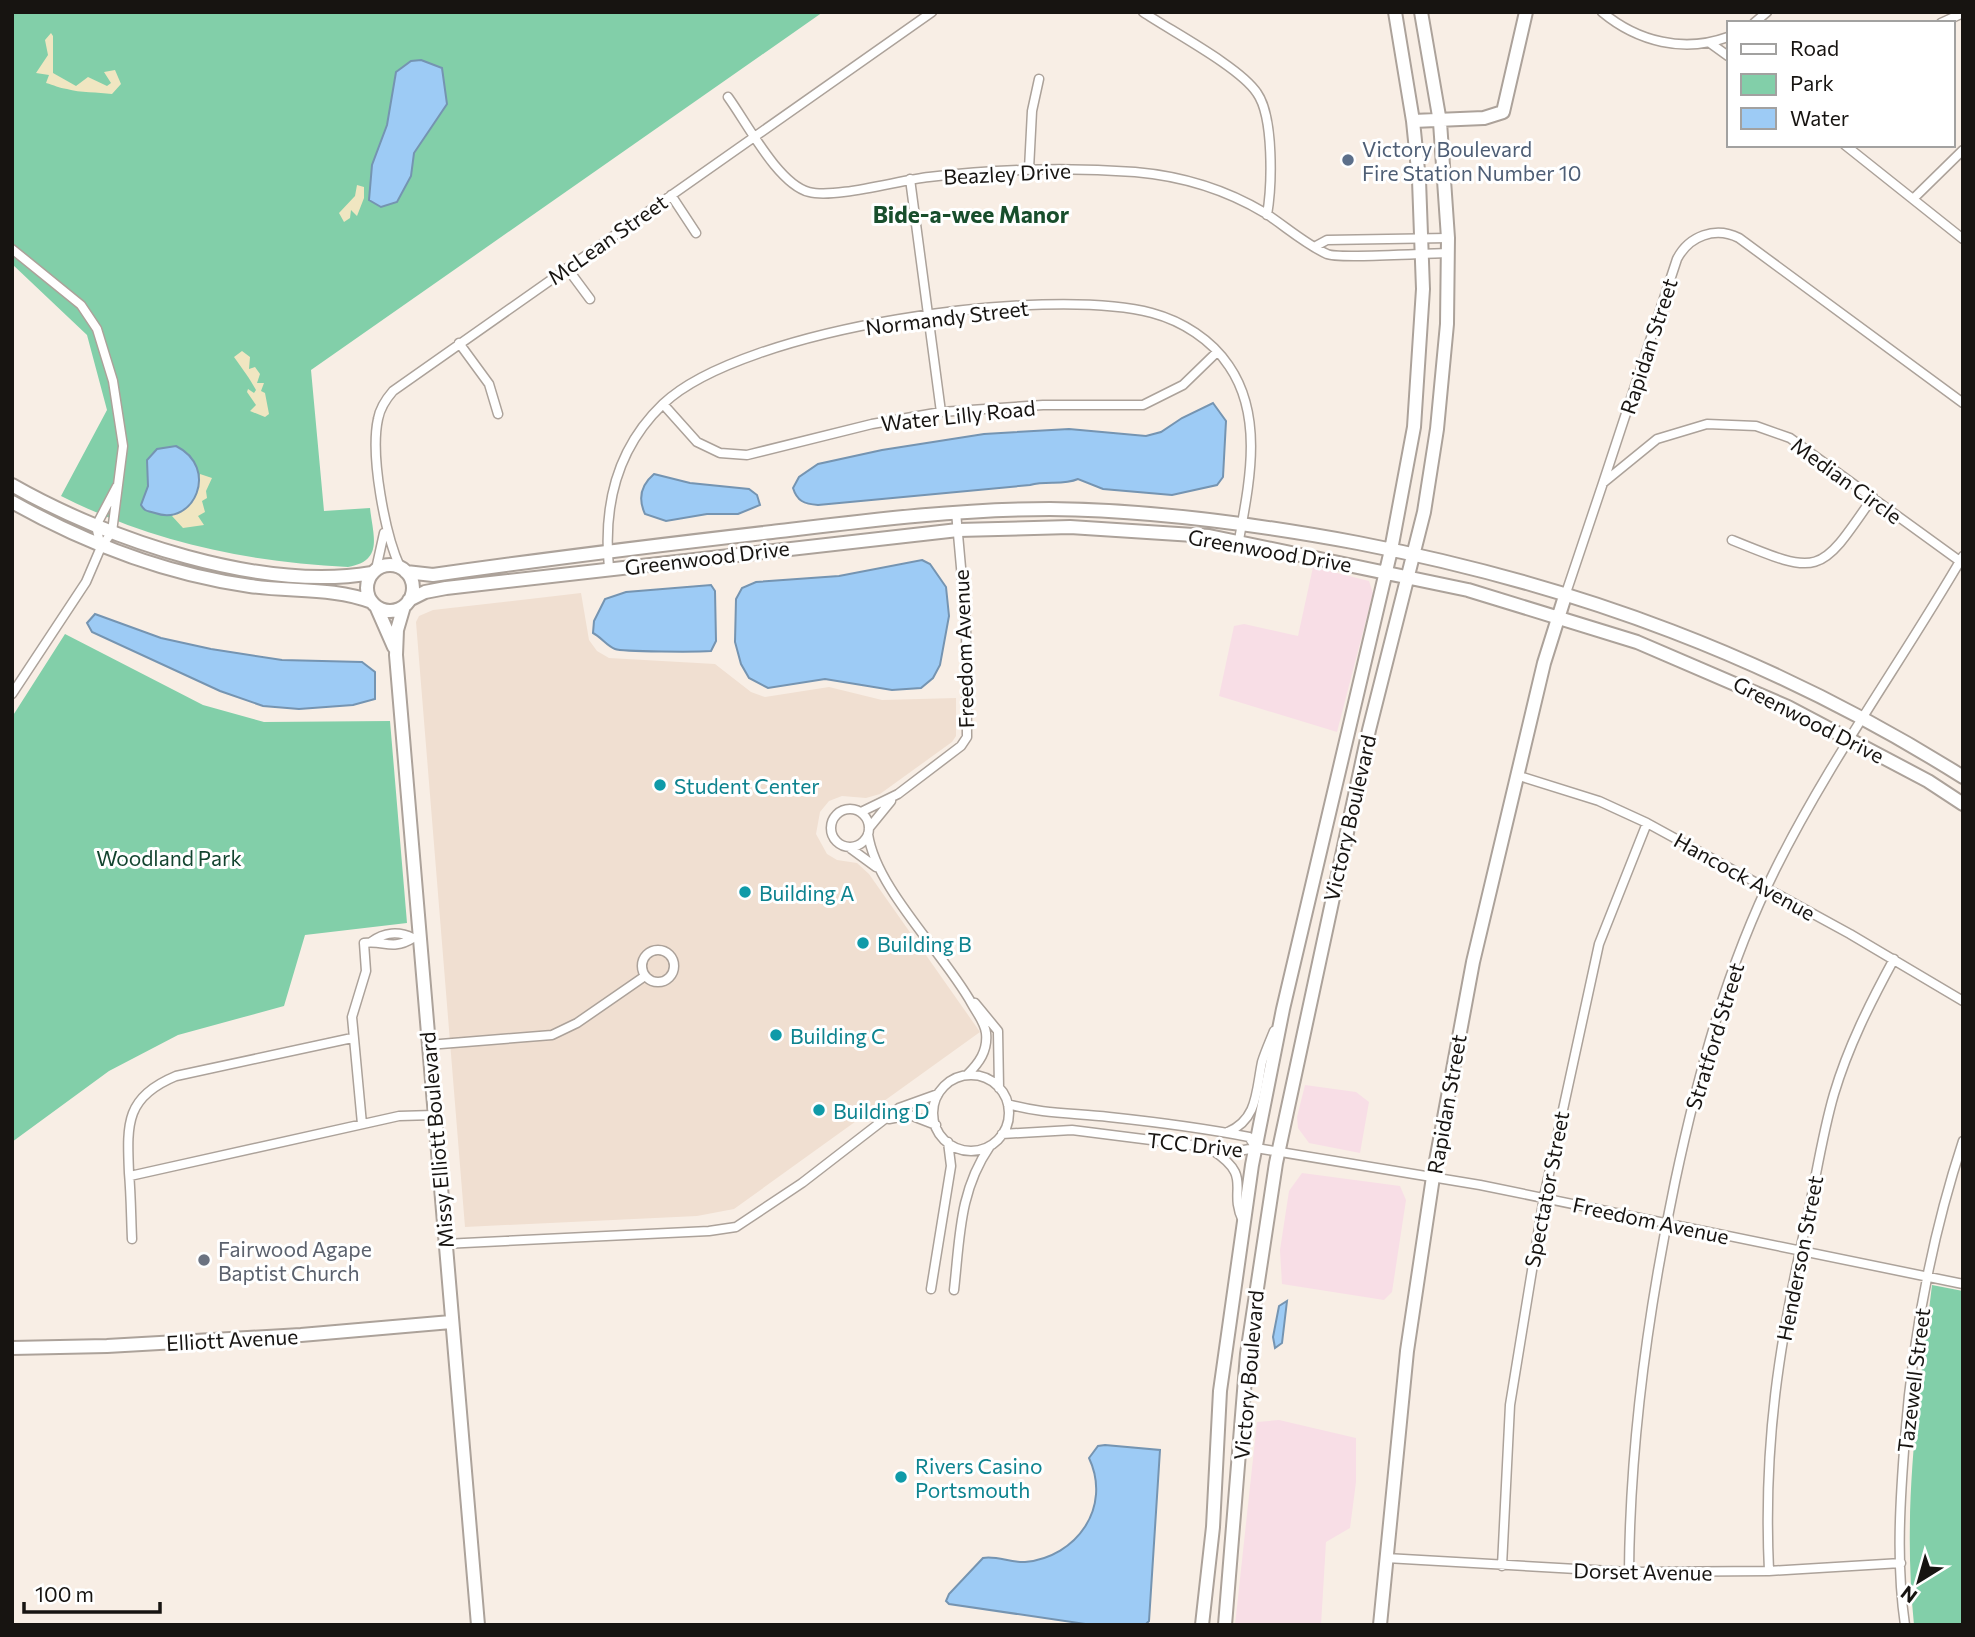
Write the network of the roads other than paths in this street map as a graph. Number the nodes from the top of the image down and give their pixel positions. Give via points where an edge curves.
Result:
1 (932, 12) edge
2 (1143, 12) edge
3 (1395, 12) edge
4 (1421, 12) edge
5 (1526, 12) edge
6 (1602, 12) edge
7 (1963, 13) edge
8 (1945, 21) edge
9 (1727, 37) edge
10 (1710, 43) junction
11 (1727, 55) edge
12 (1039, 79) dead end
13 (728, 97) dead end
14 (1413, 121) junction
15 (1440, 122) junction
16 (755, 136) junction
17 (1847, 147) edge
18 (1963, 150) edge
19 (1029, 169) junction
20 (910, 179) junction
21 (671, 195) junction
22 (1913, 200) junction
23 (1267, 215) junction
24 (696, 233) dead end
25 (1448, 238) junction
26 (1963, 239) edge
27 (1420, 240) junction
28 (1316, 246) junction
29 (12, 249) edge
30 (1448, 253) junction
31 (1421, 254) junction
32 (567, 268) junction
33 (590, 299) dead end
34 (927, 316) junction
35 (459, 343) junction
36 (1217, 352) junction
37 (1963, 403) edge
38 (663, 404) junction
39 (941, 412) junction
40 (498, 414) dead end
41 (1603, 483) junction
42 (118, 485) junction
43 (14, 493) edge
44 (1873, 498) junction
45 (956, 512) junction
46 (384, 520) junction
47 (1242, 523) junction
48 (96, 526) junction
49 (958, 530) junction
50 (112, 532) junction
51 (1238, 540) junction
52 (1732, 540) dead end
53 (101, 547) junction
54 (1391, 550) junction
55 (608, 551) junction
56 (1413, 554) junction
57 (1962, 560) edge
58 (609, 568) junction
59 (403, 570) junction
60 (374, 571) junction
61 (1386, 572) junction
62 (1408, 576) junction
63 (1566, 593) junction
64 (406, 603) junction
65 (374, 604) junction
66 (1558, 615) junction
67 (396, 655) junction
68 (12, 694) edge
69 (1863, 719) junction
70 (1851, 739) junction
71 (1516, 775) junction
72 (1963, 776) edge
73 (898, 794) junction
74 (1963, 804) edge
75 (861, 812) junction
76 (1647, 823) junction
77 (869, 831) junction
78 (849, 847) junction
79 (878, 869) junction
80 (1766, 888) junction
81 (416, 938) junction
82 (1894, 959) junction
83 (645, 976) junction
84 (968, 996) junction
85 (1963, 1001) edge
86 (1283, 1009) junction
87 (352, 1038) junction
88 (428, 1045) junction
89 (967, 1075) junction
90 (999, 1087) junction
91 (938, 1094) junction
92 (1008, 1104) junction
93 (434, 1115) junction
94 (886, 1120) junction
95 (362, 1124) junction
96 (936, 1125) junction
97 (1225, 1133) junction
98 (1002, 1135) junction
99 (1963, 1140) edge
100 (948, 1142) junction
101 (990, 1146) junction
102 (1210, 1148) junction
103 (1256, 1148) junction
104 (1278, 1152) junction
105 (130, 1176) junction
106 (1433, 1177) junction
107 (1544, 1198) junction
108 (1243, 1221) junction
109 (1667, 1223) junction
110 (132, 1239) dead end
111 (444, 1244) junction
112 (1800, 1251) junction
113 (1926, 1276) junction
114 (1963, 1284) edge
115 (931, 1289) dead end
116 (954, 1290) dead end
117 (451, 1322) junction
118 (12, 1348) edge
119 (1386, 1558) junction
120 (1900, 1563) junction
121 (1502, 1566) junction
122 (1769, 1571) junction
123 (1629, 1572) junction
124 (478, 1625) edge
125 (1202, 1625) edge
126 (1225, 1625) edge
127 (1380, 1625) edge
128 (1905, 1625) edge

1 - 16 street, McLean Street
2 - 23 street via 1230,69 1258,94 1266,123
3 - 14 street, Victory Boulevard
4 - 15 street, Victory Boulevard
5 - 15 street via 1503,112
6 - 10 street via 1626,30 1659,41
7 - 8 street
9 - 10 street
10 - 11 street
12 - 19 street via 1031,111
13 - 16 street, Beazley Drive
14 - 15 street
14 - 27 street, Victory Boulevard
15 - 25 street, Victory Boulevard
16 - 20 street, Beazley Drive via 786,177 810,192
16 - 21 street, McLean Street
17 - 22 street
18 - 22 street
19 - 20 street, Beazley Drive
19 - 23 street, Beazley Drive via 1123,171 1180,178 1231,195
20 - 34 street
21 - 24 street
21 - 32 street, McLean Street
22 - 26 street
23 - 28 street, Beazley Drive
25 - 27 street
25 - 30 street, Victory Boulevard
27 - 28 street via 1326,240
27 - 31 street, Victory Boulevard
28 - 31 street, Beazley Drive via 1328,255
29 - 42 street via 81,305 97,329 122,432
30 - 31 street, Beazley Drive
30 - 56 street, Victory Boulevard via 1437,429
31 - 54 street, Victory Boulevard via 1422,336 1416,412
32 - 33 street
32 - 35 street, McLean Street
34 - 36 street, Normandy Street via 1047,306 1141,310 1186,327
34 - 38 street, Normandy Street via 854,327 771,348 706,374
34 - 39 street
35 - 40 street via 489,384
35 - 46 street, McLean Street via 393,391 382,407 377,443
36 - 39 street, Water Lilly Road via 1182,385 1143,405
36 - 47 street, Normandy Street via 1238,382 1249,411 1251,451
37 - 41 street, Rapidan Street via 1739,238 1718,233 1695,238 1677,259
38 - 39 street, Water Lilly Road via 697,442 733,456
38 - 55 street, Normandy Street via 634,439 617,474 608,512
41 - 44 street, Median Circle via 1638,452 1673,432 1738,423 1790,438
41 - 63 street, Median Circle
42 - 48 street
42 - 50 street
43 - 48 street
43 - 53 street
44 - 52 street via 1835,552 1816,564 1787,563
44 - 57 street, Median Circle
45 - 47 street, Greenwood Drive via 1124,511
45 - 49 street, Freedom Avenue
45 - 55 street, Greenwood Drive
46 - 59 street, McLean Street
46 - 60 street, McLean Street via 384,540
47 - 51 street, Normandy Street
47 - 54 street, Greenwood Drive
48 - 50 street
48 - 53 street
49 - 51 street, Greenwood Drive via 1070,527
49 - 58 street, Greenwood Drive
49 - 73 street, Freedom Avenue via 966,623 967,737
50 - 53 street
50 - 60 street via 159,549 240,568 315,576
51 - 61 street, Greenwood Drive
53 - 65 street via 194,576 290,592 345,594
53 - 68 street via 86,582
54 - 56 street, Greenwood Drive
54 - 61 street, Victory Boulevard
55 - 58 street, Normandy Street
55 - 59 street, Greenwood Drive via 433,575
56 - 62 street, Victory Boulevard
56 - 63 street, Greenwood Drive
57 - 69 street, Stratford Street
58 - 64 street, Greenwood Drive via 446,588 425,592
59 - 60 street via 387,565
59 - 64 street via 412,585
60 - 65 street via 367,587
61 - 62 street, Greenwood Drive
61 - 86 street, Victory Boulevard
62 - 66 street, Greenwood Drive
62 - 104 street, Victory Boulevard via 1337,870
63 - 66 street, Rapidan Street
63 - 69 street, Greenwood Drive via 1729,654
64 - 65 street via 387,610
64 - 67 street, Missy Elliott Boulevard via 397,631
65 - 67 street, Missy Elliott Boulevard
66 - 70 street, Greenwood Drive via 1729,679
66 - 71 street, Rapidan Street
67 - 81 street, Missy Elliott Boulevard
69 - 70 street, Stratford Street
69 - 72 street, Greenwood Drive
70 - 74 street, Greenwood Drive
70 - 80 street, Stratford Street
71 - 76 street, Hancock Avenue via 1599,801
71 - 106 street, Rapidan Street via 1473,962
73 - 75 street, Freedom Avenue
73 - 77 street, Freedom Avenue
75 - 77 street, Freedom Avenue
75 - 78 street, Freedom Avenue via 848,808 832,819 834,839
76 - 80 street, Hancock Avenue
76 - 107 street, Spectator Street via 1612,904 1591,971
77 - 78 street, Freedom Avenue via 861,844
77 - 79 street, Freedom Avenue
78 - 79 street, Freedom Avenue
79 - 84 street, Freedom Avenue
80 - 82 street, Hancock Avenue
80 - 109 street, Stratford Street via 1717,1014
81 - 87 street via 383,946 367,942
81 - 88 street, Missy Elliott Boulevard
82 - 85 street, Hancock Avenue
82 - 112 street, Henderson Street via 1860,1024 1835,1091
83 - 83 street via 654,982 665,981 672,973 671,957 658,950 649,953 643,961
83 - 88 street via 578,1023 552,1035
84 - 89 street, Freedom Avenue via 986,1029 986,1047
84 - 90 street, Freedom Avenue via 998,1031
86 - 97 street via 1263,1058 1253,1112
86 - 103 street, Victory Boulevard
87 - 95 street
87 - 105 street via 156,1084 142,1096 127,1129
88 - 93 street, Missy Elliott Boulevard
89 - 90 street
89 - 91 street via 956,1078
90 - 92 street
91 - 94 street via 899,1108
91 - 96 street
92 - 97 street, TCC Drive via 1051,1114
92 - 98 street
93 - 95 street
93 - 111 street, Missy Elliott Boulevard
94 - 96 street via 910,1115
94 - 111 street via 736,1227
95 - 105 street
96 - 100 street
97 - 103 street, TCC Drive via 1249,1137
98 - 101 street
98 - 102 street, TCC Drive via 1072,1130
99 - 113 street, Tazewell Street
100 - 101 street via 964,1150
100 - 115 street via 951,1166
101 - 116 street via 974,1169 964,1196
102 - 103 street, TCC Drive via 1246,1152
102 - 108 street via 1236,1172 1240,1186 1236,1207
103 - 104 street, Freedom Avenue
103 - 108 street, Victory Boulevard
104 - 106 street, Freedom Avenue
104 - 126 street, Victory Boulevard via 1247,1361
105 - 110 street
106 - 107 street, Freedom Avenue
106 - 119 street, Rapidan Street via 1406,1351
107 - 109 street, Freedom Avenue
107 - 121 street, Spectator Street via 1510,1405
108 - 125 street, Victory Boulevard via 1220,1391
109 - 112 street, Freedom Avenue
109 - 123 street, Stratford Street via 1637,1398
111 - 117 street, Missy Elliott Boulevard
112 - 113 street, Freedom Avenue
112 - 122 street, Henderson Street via 1772,1408 1766,1476
113 - 114 street, Freedom Avenue
113 - 120 street, Tazewell Street via 1908,1402
117 - 118 street, Elliott Avenue via 301,1335
117 - 124 street, Missy Elliott Boulevard
119 - 121 street, Dorset Avenue
119 - 127 street, Rapidan Street
120 - 122 street, Dorset Avenue
120 - 128 street, Tazewell Street
121 - 123 street, Dorset Avenue
122 - 123 street, Dorset Avenue

